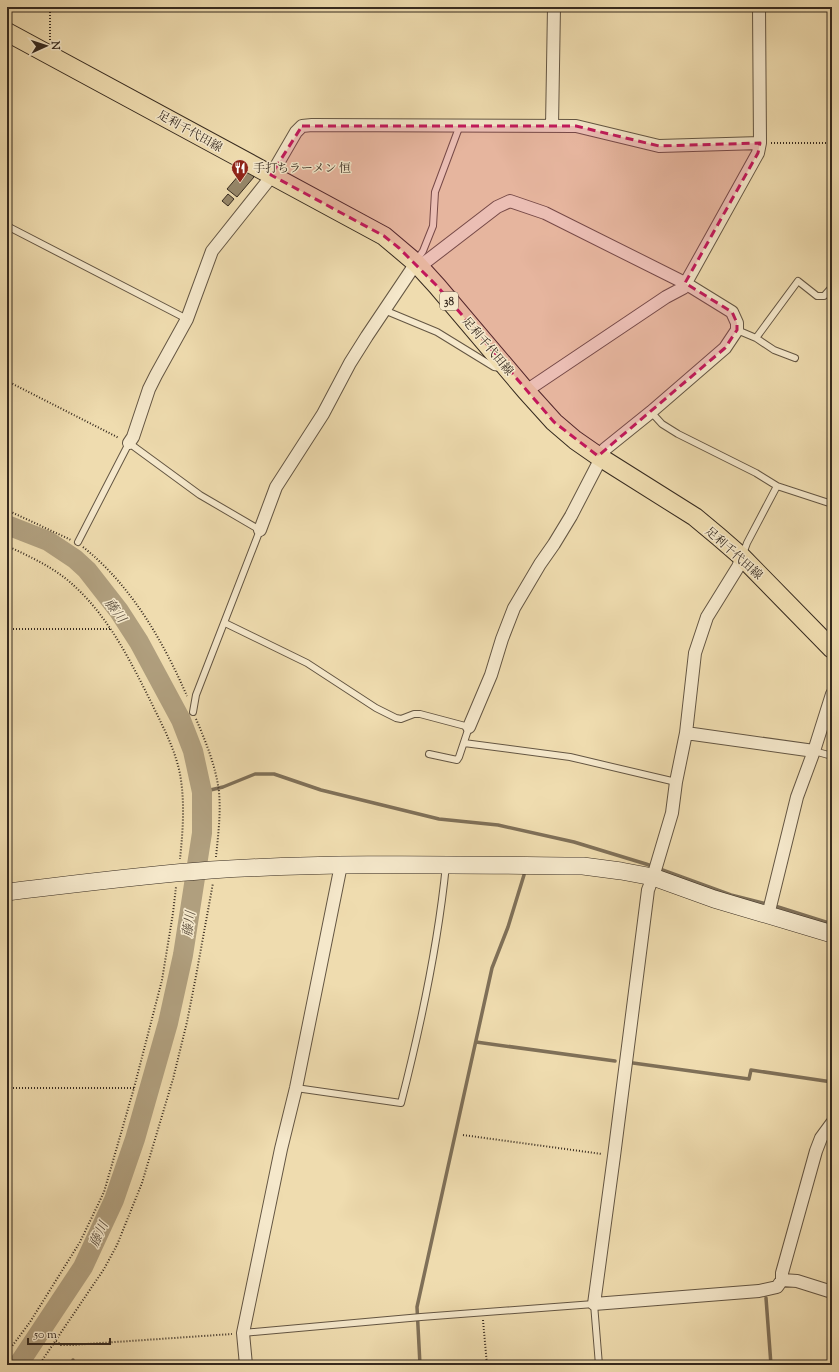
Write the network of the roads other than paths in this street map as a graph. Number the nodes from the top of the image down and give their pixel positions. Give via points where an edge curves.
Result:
1 (554, 7) edge
2 (760, 7) edge
3 (7, 32) edge
4 (460, 125) junction
5 (552, 126) junction
6 (760, 143) junction
7 (271, 175) junction
8 (7, 226) edge
9 (417, 265) junction
10 (685, 283) junction
11 (832, 287) edge
12 (384, 310) junction
13 (187, 319) junction
14 (737, 330) junction
15 (756, 338) junction
16 (796, 358) dead end
17 (507, 369) junction
18 (526, 391) junction
19 (651, 412) junction
20 (129, 443) junction
21 (600, 457) junction
22 (777, 486) junction
23 (832, 504) edge
24 (260, 530) junction
25 (78, 542) road end
26 (742, 557) junction
27 (225, 623) junction
28 (832, 648) edge
29 (832, 694) edge
30 (194, 712) road end
31 (469, 727) junction
32 (686, 733) junction
33 (464, 743) junction
34 (814, 751) junction
35 (429, 754) dead end
36 (832, 756) edge
37 (676, 782) junction
38 (446, 864) junction
39 (341, 865) junction
40 (653, 877) junction
41 (7, 892) edge
42 (768, 915) junction
43 (832, 934) edge
44 (296, 1088) junction
45 (830, 1129) edge
46 (782, 1280) junction
47 (832, 1292) edge
48 (594, 1304) junction
49 (243, 1333) junction
50 (246, 1365) edge
51 (599, 1365) edge

1 - 5 street
2 - 6 street
3 - 7 main road, 足利千代田線 / 38
4 - 5 street
4 - 7 street via 302,126
4 - 9 lane via 435,192 433,226
5 - 6 street via 576,126 659,146
6 - 10 street via 758,153
7 - 9 main road, 足利千代田線 / 38 via 384,236
7 - 13 street via 212,251
8 - 13 lane
9 - 10 street via 497,207 510,201 545,213
9 - 12 street
9 - 17 main road, 足利千代田線 / 38
10 - 14 street via 732,312
10 - 18 street via 683,288
11 - 15 lane via 824,296 817,296 798,281
12 - 17 lane via 437,332 494,367
12 - 24 street via 350,363 323,414 276,487
13 - 20 street via 149,389
14 - 15 lane
14 - 19 street via 724,348
15 - 16 lane via 774,350
17 - 18 main road, 足利千代田線 / 38
18 - 21 main road, 足利千代田線 / 38 via 554,422
19 - 21 street via 605,449
19 - 22 lane via 662,424 678,434
20 - 24 lane via 200,495
20 - 25 lane
21 - 26 main road, 足利千代田線 / 38 via 695,518
21 - 31 street via 570,516 514,608 491,675
22 - 23 lane
22 - 26 lane
24 - 27 lane
26 - 28 main road, 足利千代田線 / 38
26 - 32 street via 708,617 695,653
27 - 30 lane via 196,696
27 - 31 lane via 306,663 396,718 420,714
29 - 34 street
31 - 33 lane
32 - 34 street
32 - 37 street
33 - 35 lane via 457,760
33 - 37 lane via 570,757
34 - 36 lane
34 - 42 street via 797,797
37 - 40 street via 672,814
38 - 39 street
38 - 40 street via 583,866
38 - 44 lane via 443,897 427,987 400,1103
39 - 41 street via 179,872
39 - 44 street
40 - 42 street
40 - 48 street via 648,890
42 - 43 street
44 - 49 street
45 - 46 street via 821,1138 816,1151
46 - 47 street via 797,1281
46 - 48 street via 777,1287 759,1291
48 - 49 lane
48 - 51 lane
49 - 50 street

